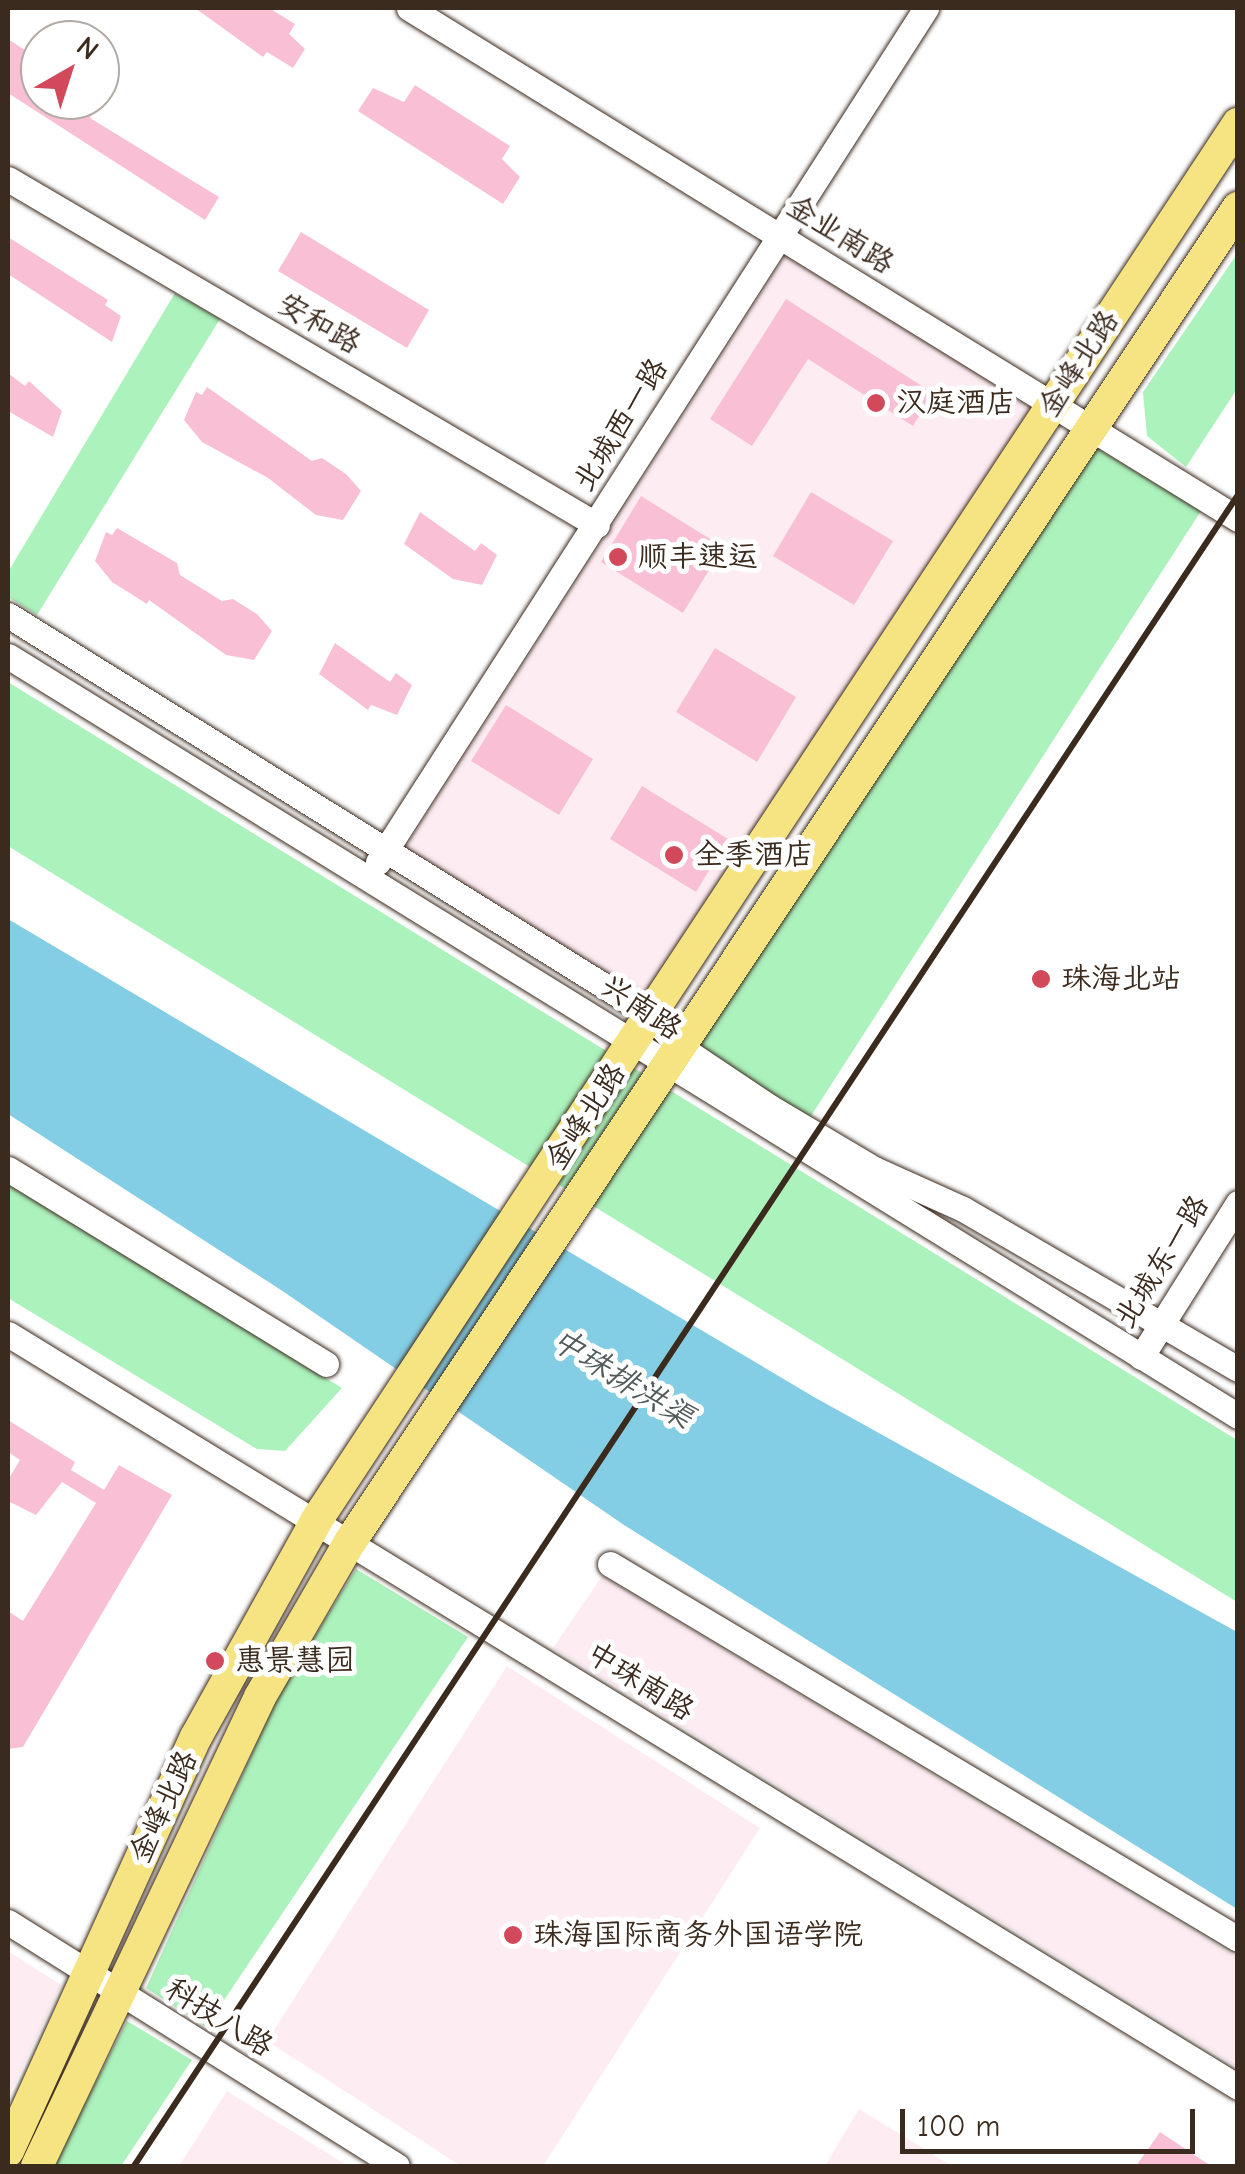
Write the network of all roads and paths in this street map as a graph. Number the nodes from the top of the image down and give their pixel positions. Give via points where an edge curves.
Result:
1 (926, 8) edge
2 (415, 9) edge
3 (1238, 124) edge
4 (8, 179) edge
5 (1238, 208) edge
6 (780, 236) junction
7 (1052, 404) junction
8 (1090, 428) junction
9 (1238, 519) edge
10 (597, 525) junction
11 (8, 615) edge
12 (8, 656) edge
13 (385, 852) junction
14 (368, 876) junction
15 (644, 1027) junction
16 (672, 1055) junction
17 (8, 1169) edge
18 (1238, 1203) edge
19 (1162, 1324) junction
20 (8, 1334) edge
21 (1142, 1356) junction
22 (326, 1364) dead end
23 (1238, 1369) edge
24 (1238, 1416) edge
25 (316, 1521) junction
26 (350, 1542) junction
27 (610, 1564) dead end
28 (8, 1922) edge
29 (1238, 1938) edge
30 (88, 1974) junction
31 (122, 1996) junction
32 (1238, 2088) edge
33 (8, 2151) edge
34 (37, 2166) edge
35 (397, 2166) edge

1 - 6 street, 北城西一路
2 - 6 street, 金业南路
3 - 7 main road, 金峰北路
4 - 10 street, 安和路
5 - 8 main road, 金峰北路
6 - 7 street, 金业南路
6 - 10 street, 北城西一路
7 - 8 street, 金业南路
7 - 15 main road, 金峰北路
8 - 9 street, 金业南路
8 - 16 main road, 金峰北路
10 - 13 street, 北城西一路
11 - 13 street, 兴南路
12 - 14 street, 兴南路
13 - 14 street, 北城西一路
13 - 15 street, 兴南路
14 - 15 street, 兴南路
15 - 16 street, 兴南路
15 - 25 main road, 金峰北路
16 - 19 street, 兴南路
16 - 21 street, 兴南路
16 - 26 main road, 金峰北路
17 - 22 street
18 - 19 street, 北城东一路
19 - 21 street, 北城东一路
19 - 23 street, 兴南路
20 - 25 street, 中珠南路
21 - 24 street, 兴南路
25 - 26 street, 中珠南路
25 - 30 main road, 金峰北路 via 196,1737
26 - 31 main road, 金峰北路 via 260,1697
26 - 32 street, 中珠南路
27 - 29 street
28 - 30 street, 科技八路
30 - 31 street, 科技八路
30 - 33 main road, 金峰北路
31 - 34 main road, 金峰北路
31 - 35 street, 科技八路

